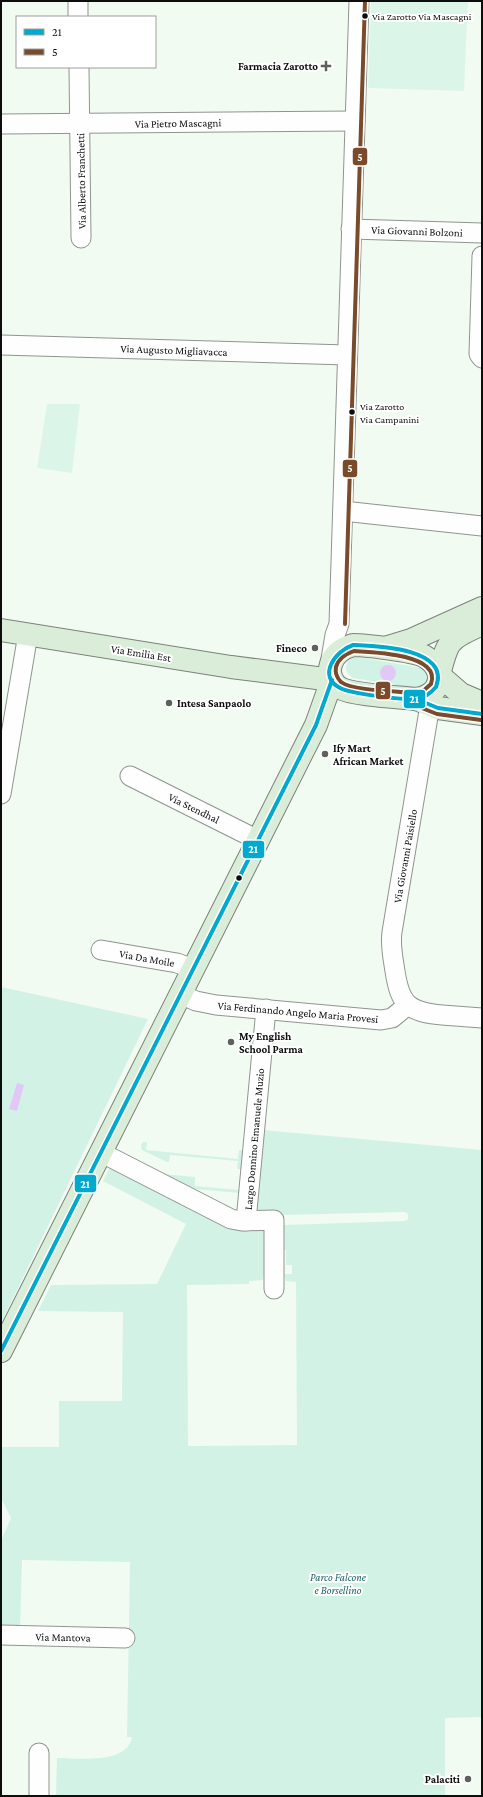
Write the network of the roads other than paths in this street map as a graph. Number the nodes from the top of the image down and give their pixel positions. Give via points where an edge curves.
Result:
1 (78, 1) edge
2 (359, 1) edge
3 (78, 16) edge
4 (79, 68) edge
5 (355, 121) junction
6 (1, 124) edge
7 (80, 124) junction
8 (351, 229) junction
9 (482, 233) edge
10 (81, 238) dead end
11 (482, 256) edge
12 (1, 345) edge
13 (340, 355) junction
14 (482, 358) edge
15 (342, 511) junction
16 (482, 526) edge
17 (482, 608) edge
18 (339, 624) junction
19 (482, 624) edge
20 (1, 630) edge
21 (28, 634) junction
22 (377, 647) junction
23 (331, 672) junction
24 (280, 673) junction
25 (439, 675) junction
26 (353, 692) junction
27 (423, 702) junction
28 (482, 703) edge
29 (482, 714) edge
30 (316, 724) junction
31 (130, 776) dead end
32 (1, 794) edge
33 (258, 840) junction
34 (102, 950) dead end
35 (192, 969) junction
36 (180, 994) junction
37 (408, 1005) junction
38 (266, 1009) junction
39 (482, 1018) edge
40 (100, 1152) junction
41 (246, 1221) junction
42 (274, 1289) dead end
43 (1, 1352) edge
44 (1, 1634) edge
45 (125, 1638) dead end
46 (39, 1753) dead end
47 (39, 1796) edge

1 - 3 street
2 - 5 street
4 - 7 street, Via Alberto Franchetti
5 - 7 street, Via Pietro Mascagni
5 - 8 street
6 - 7 street, Via Pietro Mascagni
7 - 10 street, Via Alberto Franchetti
8 - 9 street, Via Giovanni Bolzoni
8 - 13 street
11 - 14 street via 479,354
12 - 13 street, Via Augusto Migliavacca
13 - 15 street
15 - 16 street
15 - 18 street
17 - 22 main road via 411,640
18 - 22 street via 357,641
18 - 23 street via 335,635
19 - 25 main road via 451,640 444,653
20 - 21 main road, Via Emilia Est
21 - 24 main road, Via Emilia Est
21 - 32 street
22 - 23 main road via 345,647 338,653
22 - 25 main road via 424,656 432,662
23 - 24 main road, Via Emilia Est
23 - 26 main road, Via Emilia Est via 340,688
23 - 30 main road
24 - 30 main road via 310,694 314,702
25 - 27 main road, Via Emilia Est via 437,689
25 - 28 main road via 461,694
26 - 27 main road, Via Emilia Est
26 - 30 main road via 333,702
27 - 29 main road, Via Emilia Est via 438,708
27 - 37 street, Via Giovanni Paisiello via 391,937 397,984
30 - 33 main road
31 - 33 street, Via Stendhal
33 - 35 main road
34 - 35 street, Via Da Moile via 176,963
35 - 36 main road
36 - 38 street, Via Ferdinando Angelo Maria Provesi via 211,1004
36 - 40 main road
37 - 38 street, Via Ferdinando Angelo Maria Provesi via 396,1016 384,1020
37 - 39 street via 426,1014
38 - 41 street, Largo Donnino Emanuele Muzio
40 - 41 street, Largo Donnino Emanuele Muzio via 226,1216
40 - 43 main road
41 - 42 street, Largo Donnino Emanuele Muzio via 274,1220
44 - 45 street, Via Mantova
46 - 47 street

